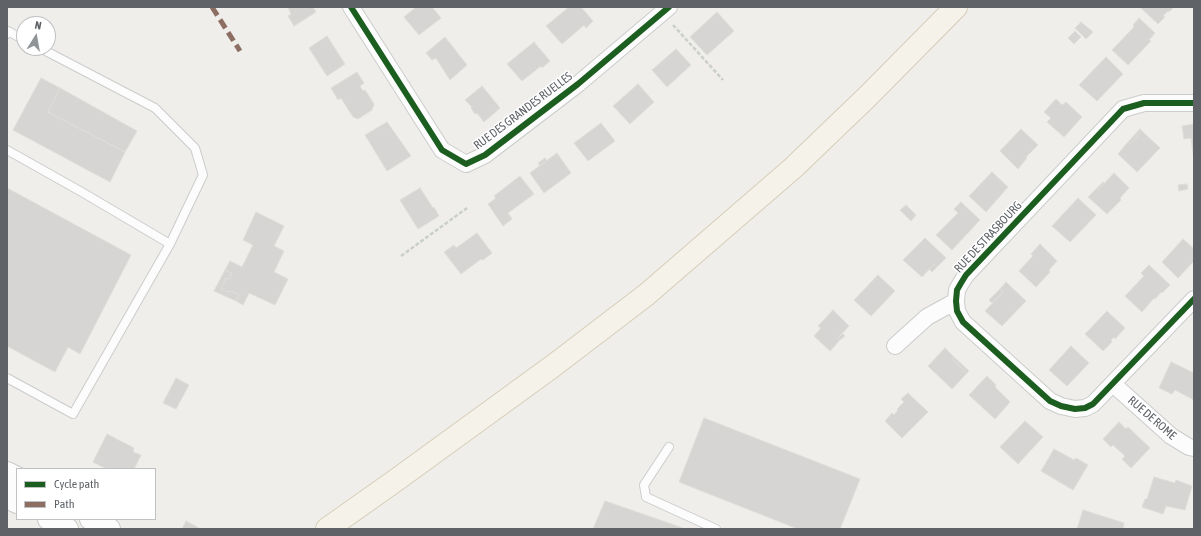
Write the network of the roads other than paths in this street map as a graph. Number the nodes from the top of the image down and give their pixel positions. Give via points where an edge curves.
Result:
1 (956, 7) edge
2 (354, 8) edge
3 (666, 10) edge
4 (7, 34) edge
5 (16, 36) edge
6 (55, 56) edge
7 (1194, 103) edge
8 (7, 150) edge
9 (170, 244) junction
10 (1194, 299) edge
11 (956, 301) junction
12 (895, 346) dead end
13 (7, 378) edge
14 (1113, 384) junction
15 (669, 447) dead end
16 (1194, 448) edge
17 (7, 473) edge
18 (16, 478) edge
19 (7, 497) edge
20 (16, 502) edge
21 (51, 520) edge
22 (93, 520) edge
23 (68, 529) edge
24 (109, 529) edge
25 (327, 529) edge
26 (716, 529) edge

1 - 25 main road via 793,168 646,295 406,474
2 - 3 street, RUE DES GRANDES RUELLES via 442,150 466,164 485,155 578,84
4 - 5 lane via 8,31
6 - 9 lane via 155,108 195,148 203,175
7 - 11 street, RUE DE STRASBOURG via 1144,103 1123,110 966,275 957,290
8 - 9 lane
9 - 13 lane via 73,414
10 - 14 street
11 - 12 street via 927,317
11 - 14 street via 957,311 964,322 1050,401 1075,409 1085,408 1093,404
14 - 16 street, RUE DE ROME via 1171,436
15 - 26 lane via 644,485 646,497
17 - 18 main road
19 - 20 main road
21 - 23 main road
22 - 24 main road

